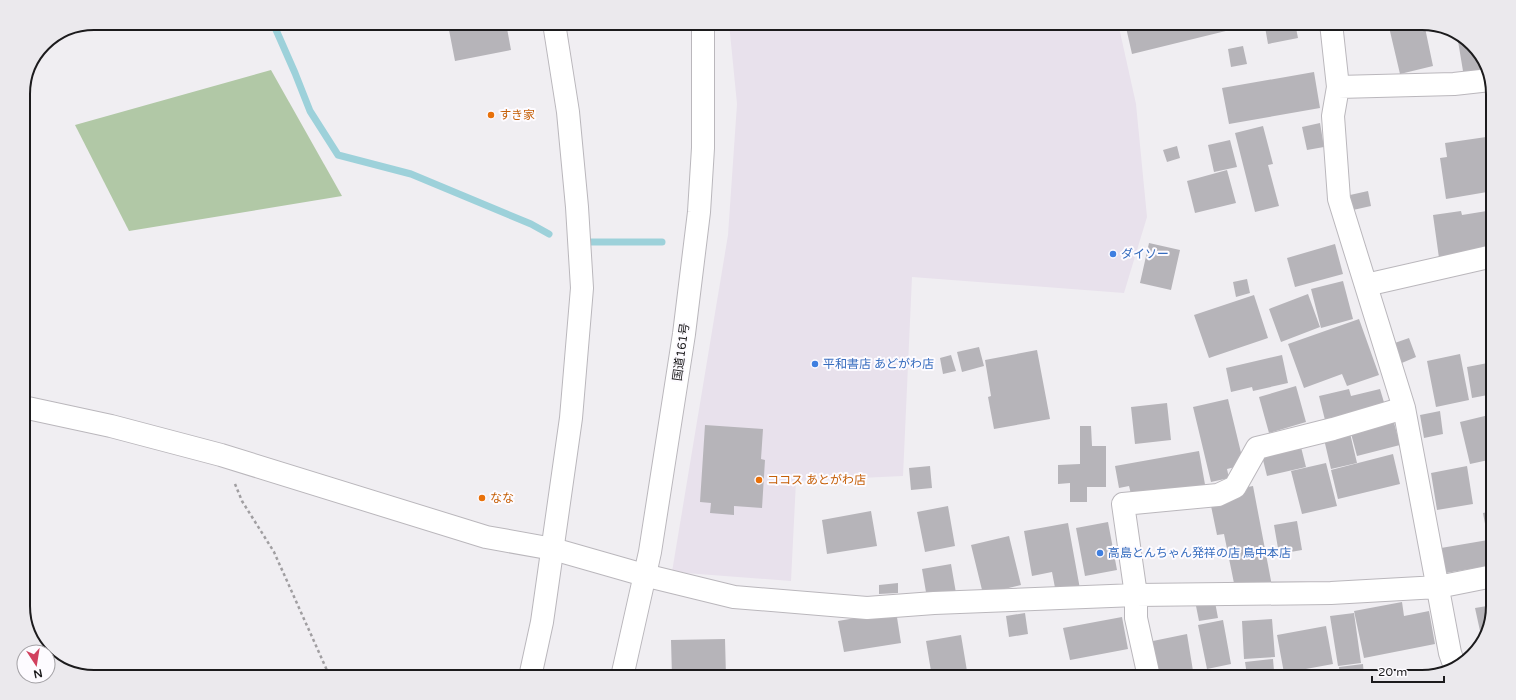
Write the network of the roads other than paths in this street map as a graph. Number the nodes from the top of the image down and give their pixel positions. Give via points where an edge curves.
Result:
1 (555, 30) edge
2 (703, 30) edge
3 (1332, 30) edge
4 (1485, 81) edge
5 (1338, 87) junction
6 (1486, 258) edge
7 (1366, 285) junction
8 (1404, 408) junction
9 (30, 409) edge
10 (553, 549) junction
11 (644, 576) junction
12 (1486, 577) edge
13 (1438, 587) junction
14 (1136, 595) junction
15 (1453, 661) edge
16 (532, 670) edge
17 (624, 670) edge
18 (1147, 670) edge

1 - 10 main road via 568,112 582,288 571,418
2 - 11 main road, 国道161号 via 703,148 699,212 681,350 650,552
3 - 5 main road
4 - 5 main road via 1454,84
5 - 7 main road via 1333,116 1339,198
6 - 7 main road
7 - 8 main road
8 - 13 main road
8 - 14 main road via 1257,448 1235,487 1218,495 1123,504
9 - 10 main road via 111,426 222,455 486,537
10 - 11 main road
10 - 16 main road
11 - 14 main road via 734,597 867,608 934,602
11 - 17 main road, 国道161号
12 - 13 main road
13 - 14 main road via 1331,593
13 - 15 main road
14 - 18 main road via 1136,618

